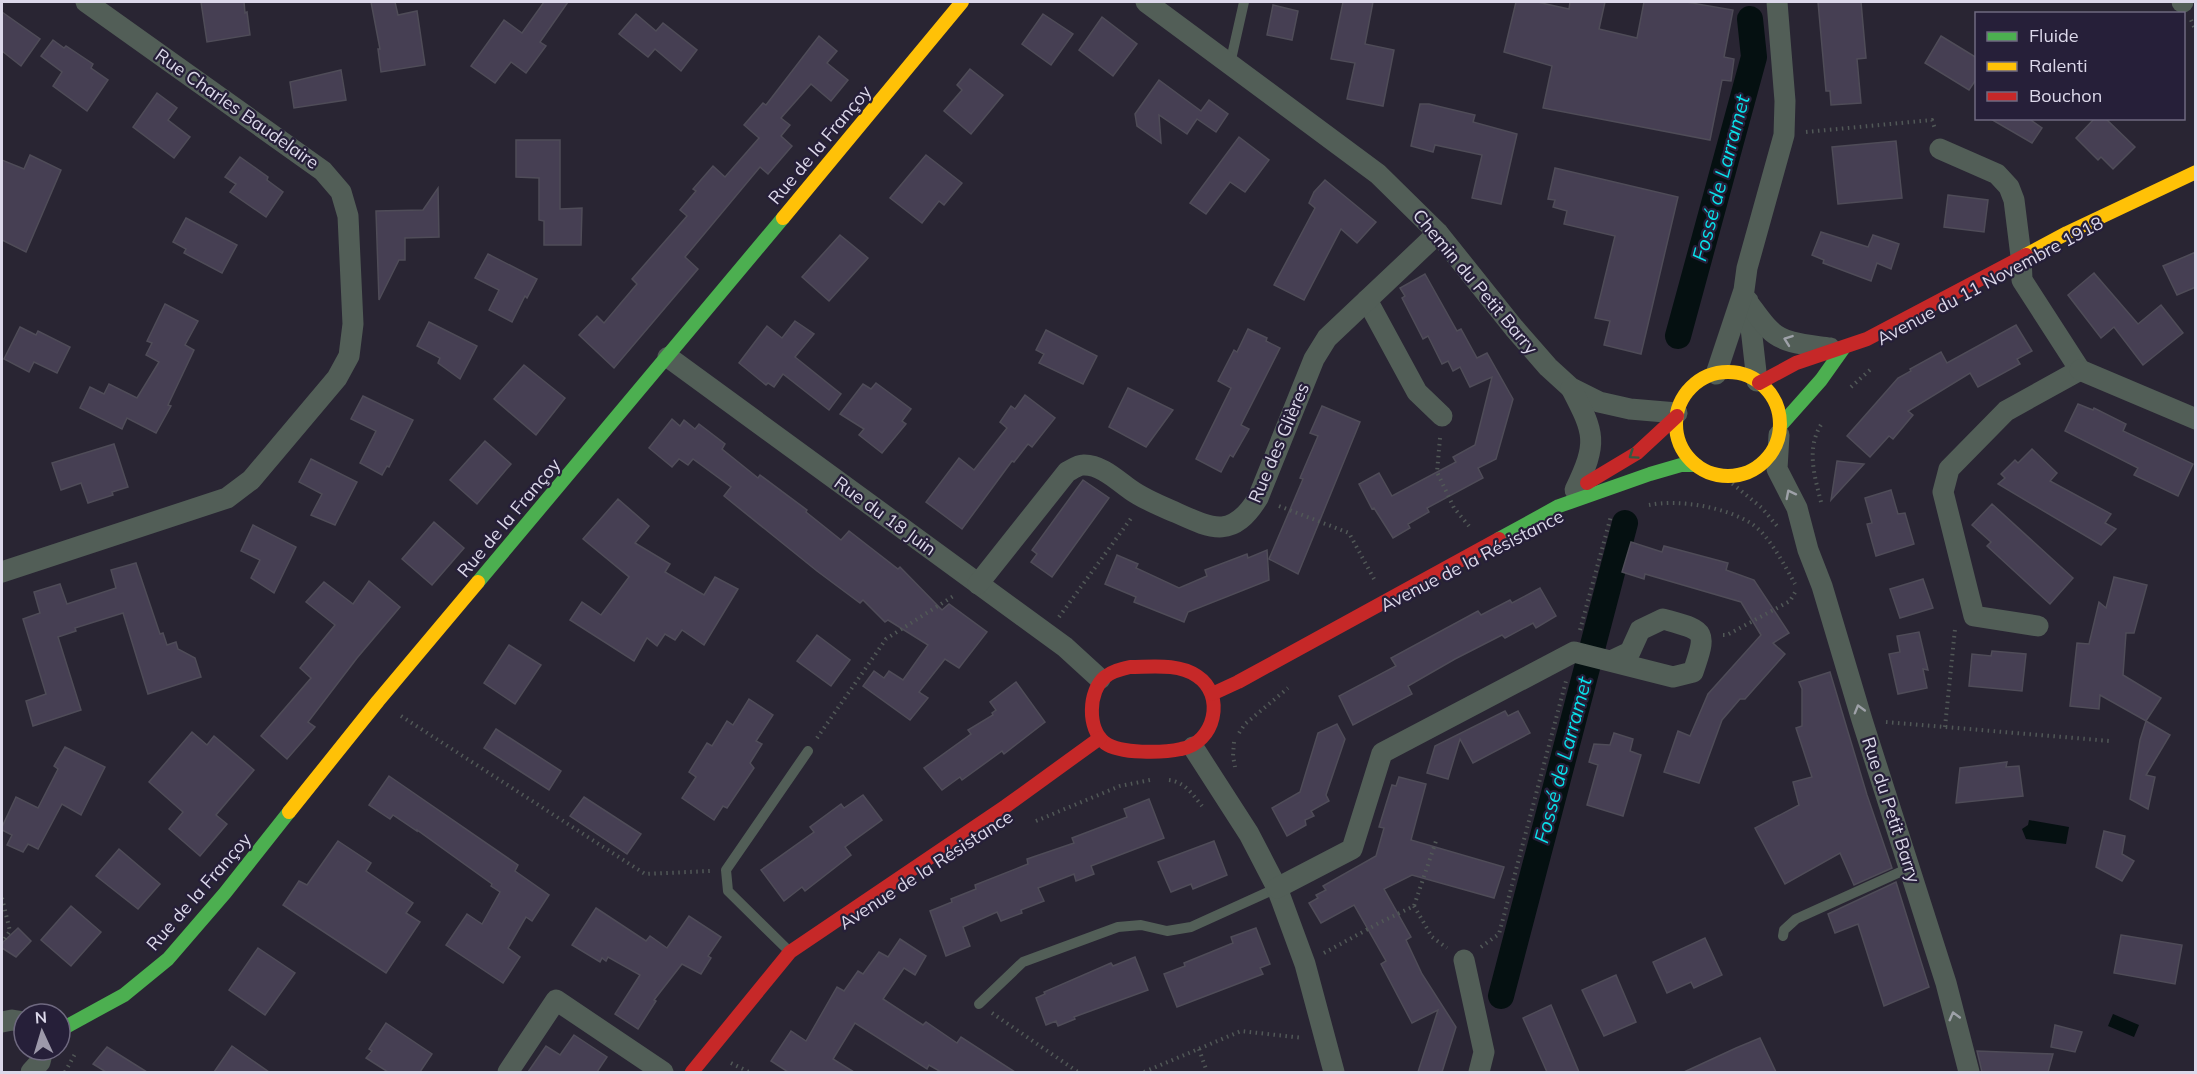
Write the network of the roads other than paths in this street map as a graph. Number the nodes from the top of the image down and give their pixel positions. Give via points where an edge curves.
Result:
1 (86, 2) edge
2 (962, 2) edge
3 (1146, 2) edge
4 (1244, 2) edge
5 (1778, 2) edge
6 (1230, 64) junction
7 (1940, 149) road end
8 (2196, 171) edge
9 (1438, 232) junction
10 (2021, 256) junction
11 (1746, 296) junction
12 (1367, 300) junction
13 (1843, 349) junction
14 (668, 357) junction
15 (2080, 370) junction
16 (1716, 374) junction
17 (1758, 382) junction
18 (1571, 388) junction
19 (1677, 415) junction
20 (1442, 416) road end
21 (2196, 418) edge
22 (1779, 430) junction
23 (1696, 465) junction
24 (1575, 489) junction
25 (1559, 506) junction
26 (2, 572) edge
27 (978, 584) junction
28 (2038, 626) dead end
29 (1611, 661) junction
30 (1100, 679) junction
31 (1212, 694) junction
32 (1101, 738) junction
33 (1193, 747) junction
34 (808, 751) road end
35 (1909, 868) junction
36 (1276, 888) junction
37 (1783, 936) dead end
38 (790, 952) junction
39 (1464, 960) road end
40 (979, 1004) road end
41 (72, 1023) edge
42 (508, 1072) edge
43 (663, 1072) edge
44 (692, 1072) edge
45 (1334, 1072) edge
46 (1479, 1072) edge
47 (1969, 1072) edge

1 - 26 street, Rue Charles Baudelaire via 324,171 341,192 348,216 353,324 349,356 337,378 265,463 227,498
2 - 14 street, Rue de la Françoy
3 - 6 street, Chemin du Petit Barry
4 - 6 lane
5 - 11 street via 1784,135 1747,268
6 - 9 street, Chemin du Petit Barry via 1378,174
7 - 10 street via 1997,174 2009,187
8 - 10 street, Avenue du 11 Novembre 1918
9 - 12 street, Rue des Glières
9 - 18 street, Chemin du Petit Barry via 1514,328
10 - 13 street, Avenue du 11 Novembre 1918
10 - 15 street via 2022,280
13 -> 11 street via 1781,337 1770,330
11 - 16 street
11 - 17 street
12 - 20 street via 1417,392
12 - 27 street, Rue des Glières via 1327,338 1314,359 1258,498 1239,521 1224,528 1207,527 1140,496 1099,468 1083,465 1067,472
13 - 17 street, Avenue du 11 Novembre 1918 via 1808,358
13 - 22 street
14 - 27 street, Rue du 18 Juin
14 - 41 street, Rue de la Françoy via 378,701 168,959 124,994
15 - 21 street
15 - 28 street via 2006,411 1948,469 1943,492 1974,616
16 - 17 street via 1742,375
16 - 19 street via 1688,391
17 - 22 street via 1775,402
18 - 19 street, Chemin du Petit Barry via 1599,402 1630,410
18 - 24 street via 1592,435 1587,465
19 - 23 street via 1678,440
19 -> 24 street, Avenue de la Résistance via 1637,453
22 - 23 street via 1770,455 1744,473 1723,476
35 -> 22 street, Rue du Petit Barry via 1797,508 1777,469
23 - 25 street, Avenue de la Résistance via 1650,474
24 - 25 street, Avenue de la Résistance
25 - 31 street, Avenue de la Résistance
27 - 30 street, Rue du 18 Juin via 1065,647
29 - 29 street via 1673,677 1693,672 1703,644 1701,635 1694,628 1663,619 1640,630 1630,652
29 - 36 street via 1574,652 1382,753 1352,849
30 - 31 street via 1116,669 1130,667 1183,669 1201,676
30 - 32 street via 1093,695 1091,721
31 - 33 street via 1215,710 1208,733
32 - 33 street via 1108,745 1130,750 1174,751
32 - 38 street, Avenue de la Résistance
33 - 36 street via 1249,834
34 - 38 lane via 726,870 728,891
35 - 37 lane via 1796,919
47 -> 35 street, Rue du Petit Barry via 1946,983
36 - 40 lane via 1191,927 1167,931 1141,925 1118,927 1023,962
36 - 45 street via 1305,964
38 - 44 street, Avenue de la Résistance
39 - 46 street via 1484,1052
42 - 43 street via 556,1000

